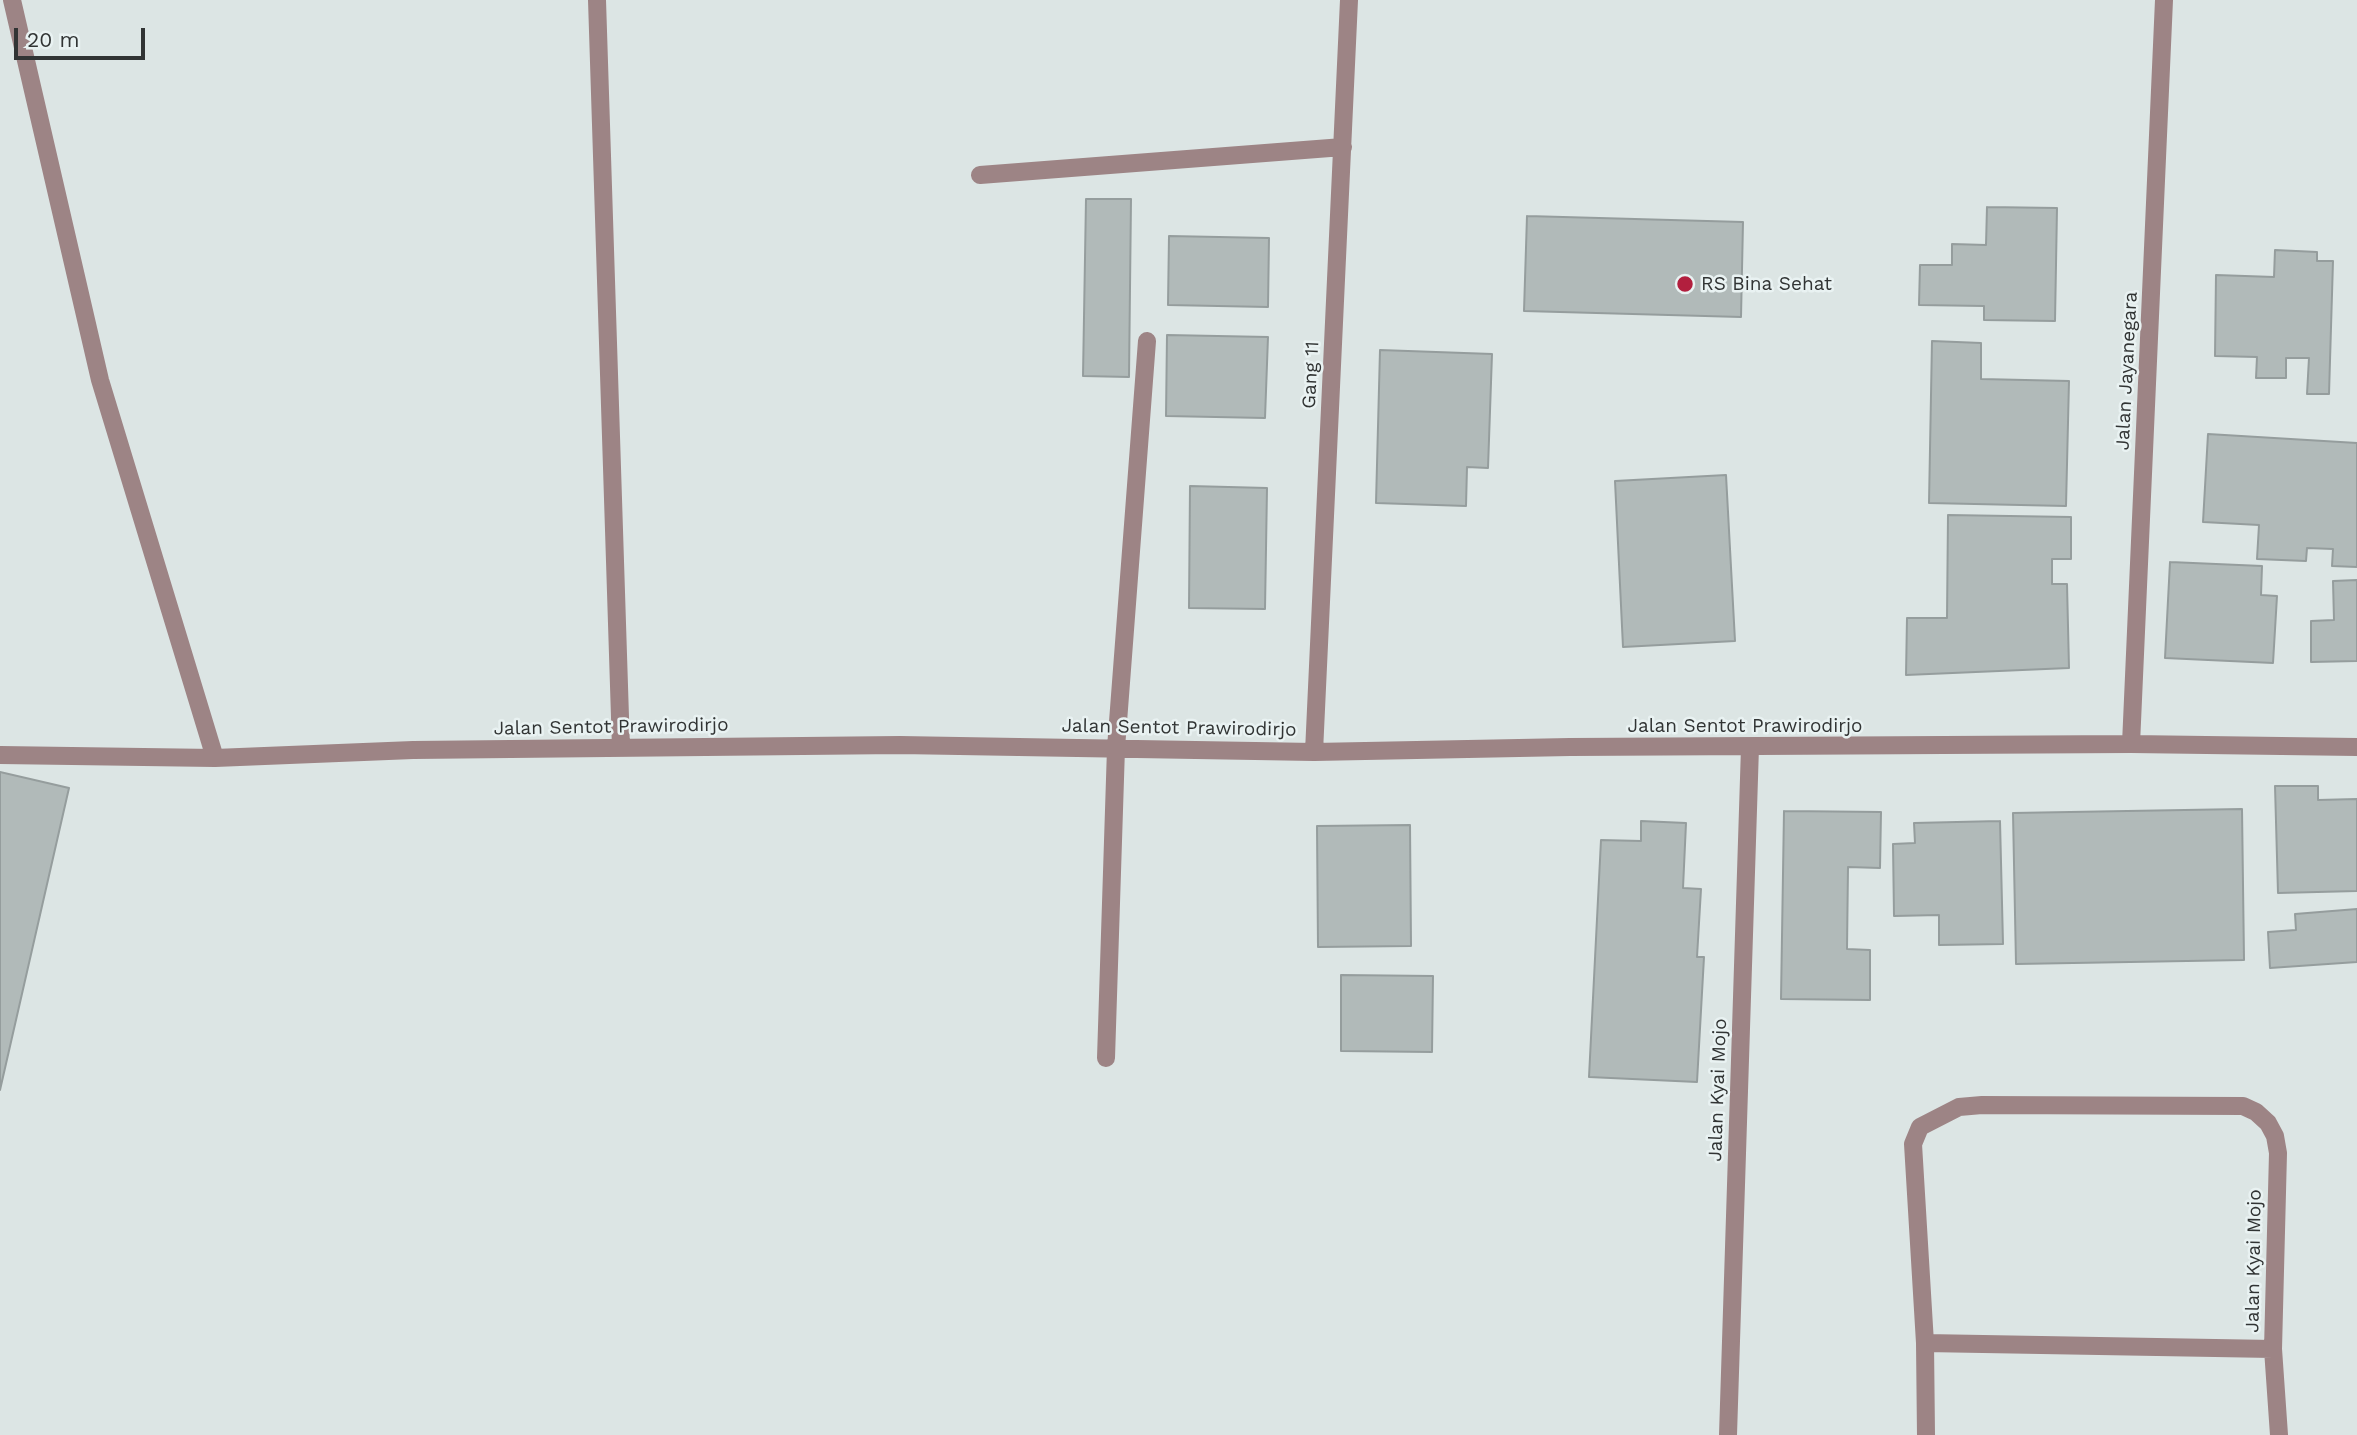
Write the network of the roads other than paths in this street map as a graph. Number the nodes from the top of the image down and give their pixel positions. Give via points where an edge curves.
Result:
1 (12, 0) edge
2 (597, 0) edge
3 (1349, 0) edge
4 (2164, 0) edge
5 (1343, 147) junction
6 (980, 175) dead end
7 (1147, 341) dead end
8 (2131, 744) junction
9 (1750, 747) junction
10 (2357, 747) edge
11 (621, 748) junction
12 (1116, 748) junction
13 (1314, 752) junction
14 (0, 755) edge
15 (215, 758) junction
16 (1106, 1058) dead end
17 (1925, 1343) junction
18 (2273, 1349) junction
19 (1728, 1435) edge
20 (1926, 1435) edge
21 (2279, 1435) edge

1 - 15 street via 100,380
2 - 11 street
3 - 5 street, Gang 11
4 - 8 street, Jalan Jayanegara
5 - 6 street
5 - 13 street, Gang 11
7 - 12 street
8 - 9 street, Jalan Sentot Prawirodirjo
8 - 10 street, Jalan Sentot Prawirodirjo
9 - 13 street, Jalan Sentot Prawirodirjo
9 - 19 street, Jalan Kyai Mojo
11 - 12 street, Jalan Sentot Prawirodirjo
11 - 15 street, Jalan Sentot Prawirodirjo
12 - 13 street, Jalan Sentot Prawirodirjo
12 - 16 street
14 - 15 street, Jalan Sentot Prawirodirjo
17 - 18 street, Jalan Kyai Mojo
17 - 18 street, Jalan Kyai Mojo via 1913,1144 1920,1127 1959,1107 1982,1105 2243,1107 2268,1123 2278,1153
17 - 20 street
18 - 21 street, Jalan Kyai Mojo

